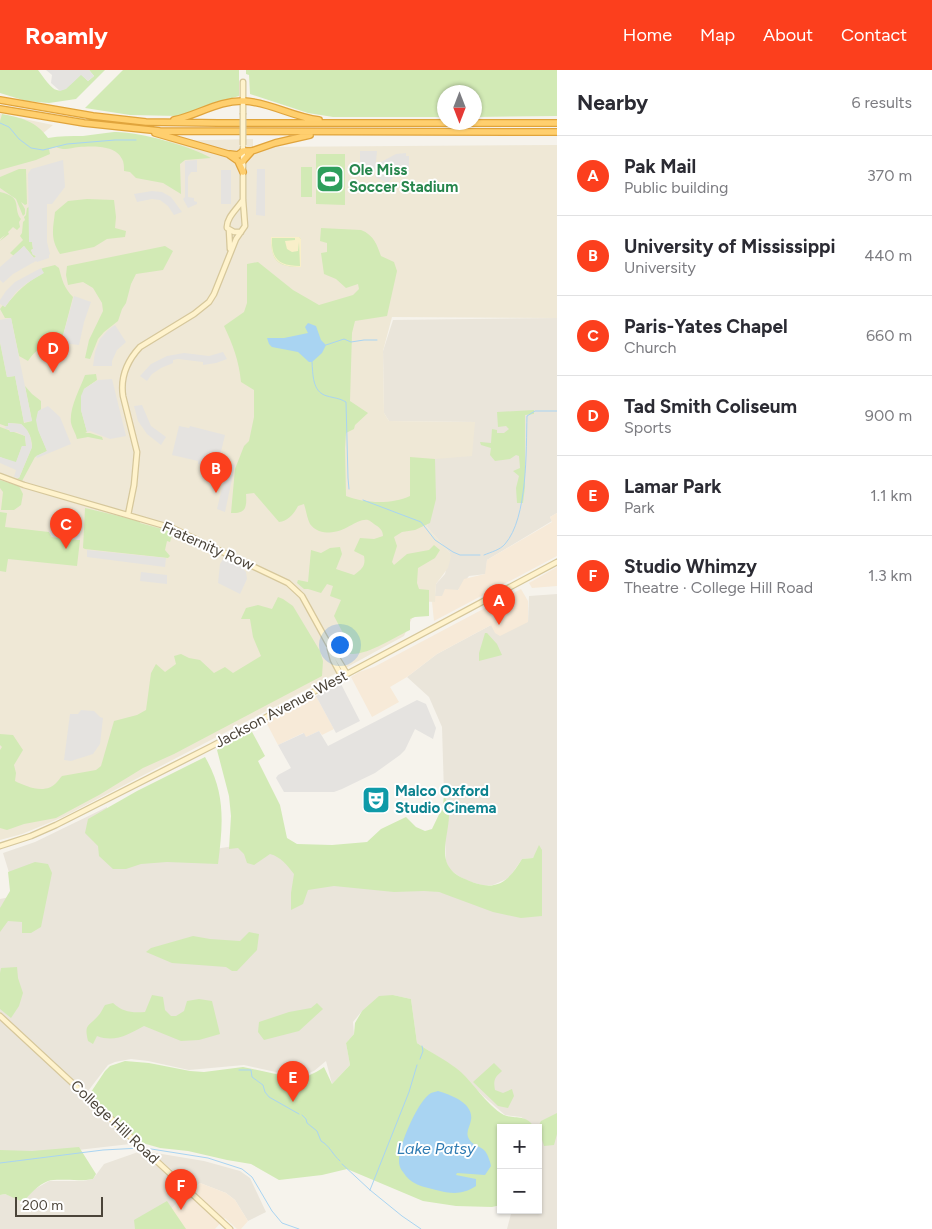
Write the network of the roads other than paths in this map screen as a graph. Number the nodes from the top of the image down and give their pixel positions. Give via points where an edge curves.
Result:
1 (243, 82) dead end
2 (0, 100) edge
3 (243, 101) junction
4 (0, 109) edge
5 (146, 122) junction
6 (341, 123) junction
7 (557, 123) edge
8 (129, 129) junction
9 (322, 132) junction
10 (557, 132) edge
11 (243, 148) junction
12 (252, 151) junction
13 (228, 154) junction
14 (243, 162) junction
15 (243, 172) junction
16 (243, 200) junction
17 (233, 215) junction
18 (244, 218) junction
19 (229, 230) junction
20 (241, 232) junction
21 (230, 251) junction
22 (0, 476) edge
23 (128, 515) junction
24 (557, 562) edge
25 (345, 675) junction
26 (0, 846) edge
27 (0, 1016) edge
28 (227, 1228) edge

1 - 3 street
2 - 5 highway
3 - 5 highway via 226,103 190,116
3 - 6 highway via 264,104 306,118
3 - 11 street, bridge
4 - 8 highway
5 - 6 highway
6 - 7 highway
8 - 9 highway
8 - 13 highway
9 - 10 highway
9 - 12 highway
11 - 12 highway
11 - 13 highway via 238,155
11 - 14 street
12 - 14 highway
13 - 15 highway via 238,161
14 - 15 street
15 - 16 street
16 - 17 street
16 - 18 street
17 - 18 street
17 - 19 street via 227,221
18 - 20 street via 245,226
19 - 20 street
19 - 21 street
20 - 21 street
21 - 23 street via 209,302 140,347 124,371 123,396 137,452
22 - 23 street, Fraternity Row
23 - 25 street, Fraternity Row via 179,531 288,583 302,596 329,645 333,660
24 - 25 street, Jackson Avenue West
25 - 26 street, Jackson Avenue West via 56,825
27 - 28 street, College Hill Road

